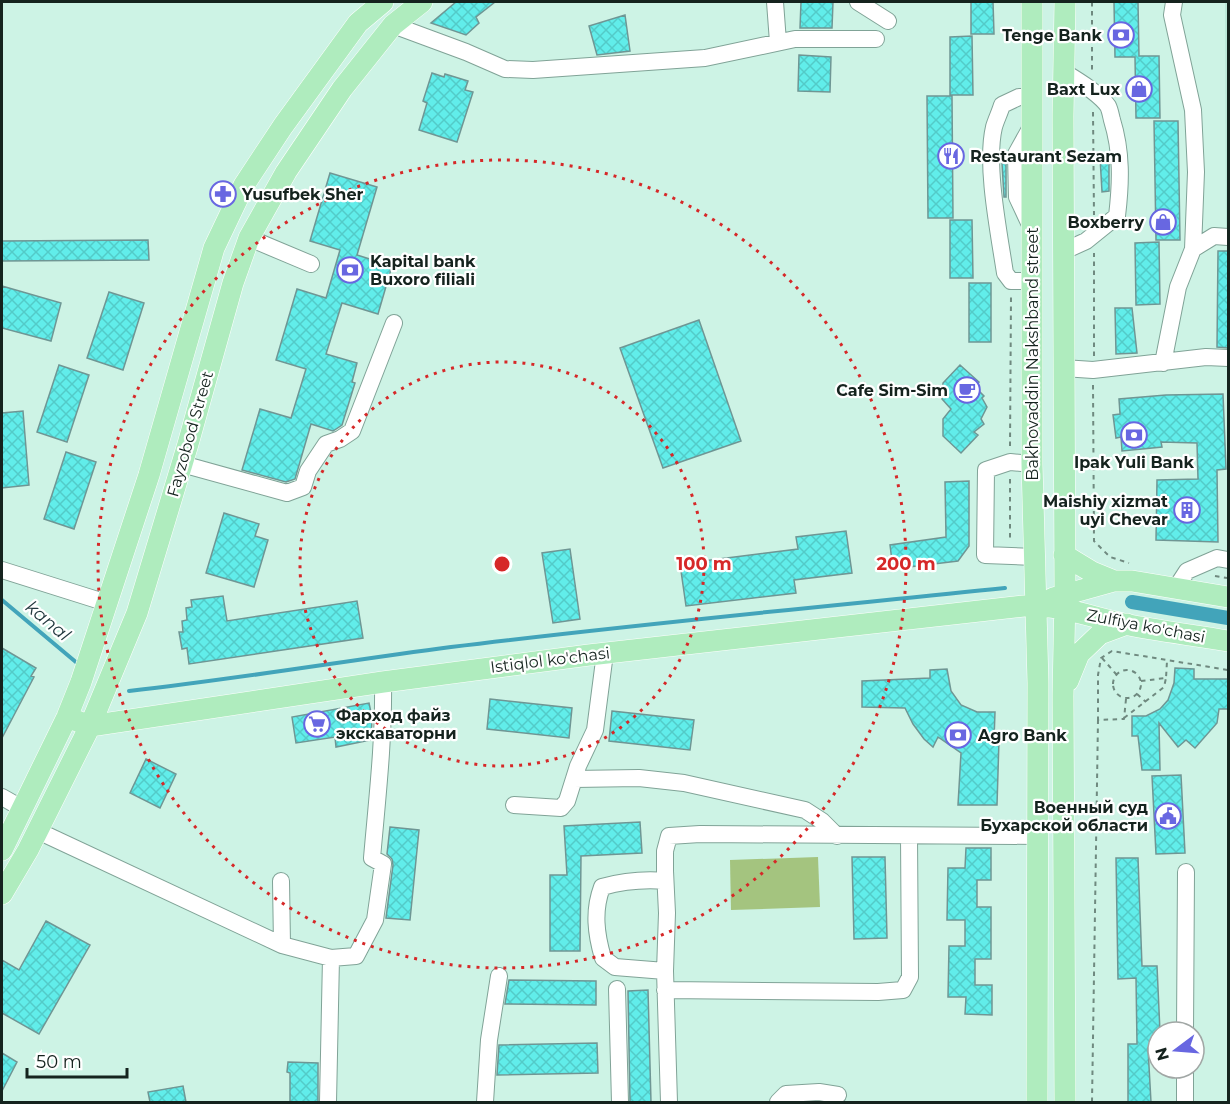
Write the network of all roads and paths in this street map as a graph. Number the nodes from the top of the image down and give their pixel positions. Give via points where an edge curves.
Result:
1 (383, 2) edge
2 (422, 2) edge
3 (775, 2) edge
4 (858, 2) edge
5 (1032, 2) edge
6 (1065, 2) edge
7 (1092, 2) edge
8 (1174, 2) edge
9 (888, 21) dead end
10 (393, 25) junction
11 (876, 39) dead end
12 (778, 42) junction
13 (1064, 72) junction
14 (1092, 76) dead end
15 (1032, 97) junction
16 (1092, 109) dead end
17 (1094, 216) dead end
18 (1228, 237) edge
19 (249, 238) junction
20 (1193, 249) junction
21 (1064, 251) junction
22 (1094, 251) dead end
23 (311, 264) dead end
24 (1031, 281) junction
25 (394, 323) dead end
26 (1228, 358) edge
27 (1163, 363) junction
28 (1063, 368) junction
29 (1094, 370) junction
30 (182, 464) junction
31 (1032, 464) junction
32 (1064, 555) junction
33 (1034, 557) junction
34 (1228, 560) edge
35 (1130, 563) dead end
36 (2, 570) edge
37 (1228, 578) edge
38 (1182, 580) junction
39 (1114, 581) junction
40 (1228, 597) edge
41 (1064, 601) junction
42 (107, 603) junction
43 (1036, 605) junction
44 (1126, 624) junction
45 (1228, 641) edge
46 (605, 653) junction
47 (1101, 658) junction
48 (1167, 660) junction
49 (1228, 670) edge
50 (1116, 674) junction
51 (1166, 678) junction
52 (1141, 681) junction
53 (383, 682) junction
54 (1137, 694) junction
55 (1063, 696) junction
56 (1126, 699) junction
57 (1146, 702) junction
58 (67, 717) junction
59 (1124, 719) junction
60 (1098, 720) junction
61 (90, 726) junction
62 (574, 779) junction
63 (2, 797) edge
64 (514, 805) dead end
65 (23, 809) junction
66 (38, 831) junction
67 (837, 836) junction
68 (909, 836) junction
69 (1038, 836) junction
70 (2, 850) edge
71 (1186, 873) dead end
72 (281, 881) dead end
73 (665, 881) junction
74 (2, 894) edge
75 (282, 945) junction
76 (331, 958) junction
77 (665, 971) junction
78 (499, 976) dead end
79 (617, 988) dead end
80 (665, 990) junction
81 (1185, 1020) edge
82 (1185, 1080) edge
83 (838, 1095) dead end
84 (328, 1102) edge
85 (485, 1102) edge
86 (620, 1102) edge
87 (669, 1102) edge
88 (778, 1102) edge
89 (1037, 1102) edge
90 (1065, 1102) edge
91 (1092, 1102) edge
92 (1185, 1102) edge

1 - 42 main road, Fayzobod Street via 358,23 283,126 244,184 214,248 149,475
2 - 10 main road, Fayzobod Street
3 - 12 street
4 - 9 street
5 - 15 main road, Bakhovaddin Nakshband street
6 - 13 main road, Bakhovaddin Nakshband street
7 - 14 path
8 - 20 street via 1172,15 1193,110 1197,172
10 - 12 street via 505,69 705,58
10 - 19 main road, Fayzobod Street via 336,98 286,172
11 - 12 street
13 - 21 main road, Bakhovaddin Nakshband street
13 - 21 street via 1108,107 1120,157 1120,188 1118,216 1086,241
15 - 24 main road, Bakhovaddin Nakshband street
15 - 24 street via 1002,105 994,128 992,155 993,193 1005,273 1011,281
16 - 17 path
18 - 20 street via 1214,236
19 - 23 street
19 - 30 main road, Fayzobod Street
20 - 27 street via 1178,287
21 - 28 main road, Bakhovaddin Nakshband street
22 - 29 path
24 - 31 main road, Bakhovaddin Nakshband street
25 - 30 street via 352,431 327,444 308,471 303,487 287,493
26 - 27 street
27 - 29 street
28 - 29 street
28 - 32 main road, Bakhovaddin Nakshband street
29 - 35 path via 1094,542 1110,557
30 - 61 main road, Fayzobod Street via 137,613
31 - 33 main road, Bakhovaddin Nakshband street
31 - 33 street via 1010,462 986,470 985,555
32 - 39 main road
32 - 41 main road, Bakhovaddin Nakshband street
33 - 43 main road, Bakhovaddin Nakshband street
34 - 38 street via 1217,558
36 - 42 street
37 - 38 path
38 - 39 main road, Zulfiya ko'chasi
38 - 40 main road, Zulfiya ko'chasi
39 - 41 main road, Zulfiya ko'chasi
41 - 43 main road, Istiqlol ko'chasi
41 - 44 main road, Zulfiya ko'chasi
41 - 55 main road, Bakhovaddin Nakshband street
42 - 58 main road, Fayzobod Street
43 - 46 main road, Istiqlol ko'chasi
43 - 69 main road, Bakhovaddin Nakshband street
44 - 45 main road, Zulfiya ko'chasi
44 - 55 main road via 1100,634 1079,654
46 - 53 main road, Istiqlol ko'chasi
46 - 62 street via 595,730
47 - 48 path via 1113,651
47 - 50 path
47 - 60 path
48 - 49 path
48 - 51 path
50 - 52 path via 1134,670
50 - 56 path via 1113,689
51 - 52 path
51 - 57 path via 1164,687
52 - 54 path
53 - 61 main road, Istiqlol ko'chasi
53 - 76 street via 372,858 383,864 375,920 356,956
54 - 56 path
54 - 57 path
55 - 90 main road, Bakhovaddin Nakshband street
56 - 59 path
57 - 59 path
58 - 61 main road, Istiqlol ko'chasi
58 - 65 main road, Fayzobod Street
59 - 60 path
60 - 91 path
61 - 66 main road, Fayzobod Street
62 - 64 street via 561,808
62 - 67 street via 639,778 684,783 806,810
63 - 65 street
65 - 70 main road, Fayzobod Street
66 - 74 main road, Fayzobod Street
66 - 75 street
67 - 68 street
67 - 73 street via 669,836
68 - 69 street
68 - 80 street via 910,977 903,990
69 - 89 main road, Bakhovaddin Nakshband street
71 - 81 street
72 - 75 street
73 - 77 street
73 - 77 street via 644,879 602,887 597,900 596,928 603,958 615,967
75 - 76 street
76 - 84 street
77 - 80 street
78 - 85 street
79 - 86 street
80 - 87 street
82 - 92 street
83 - 88 street via 786,1094

